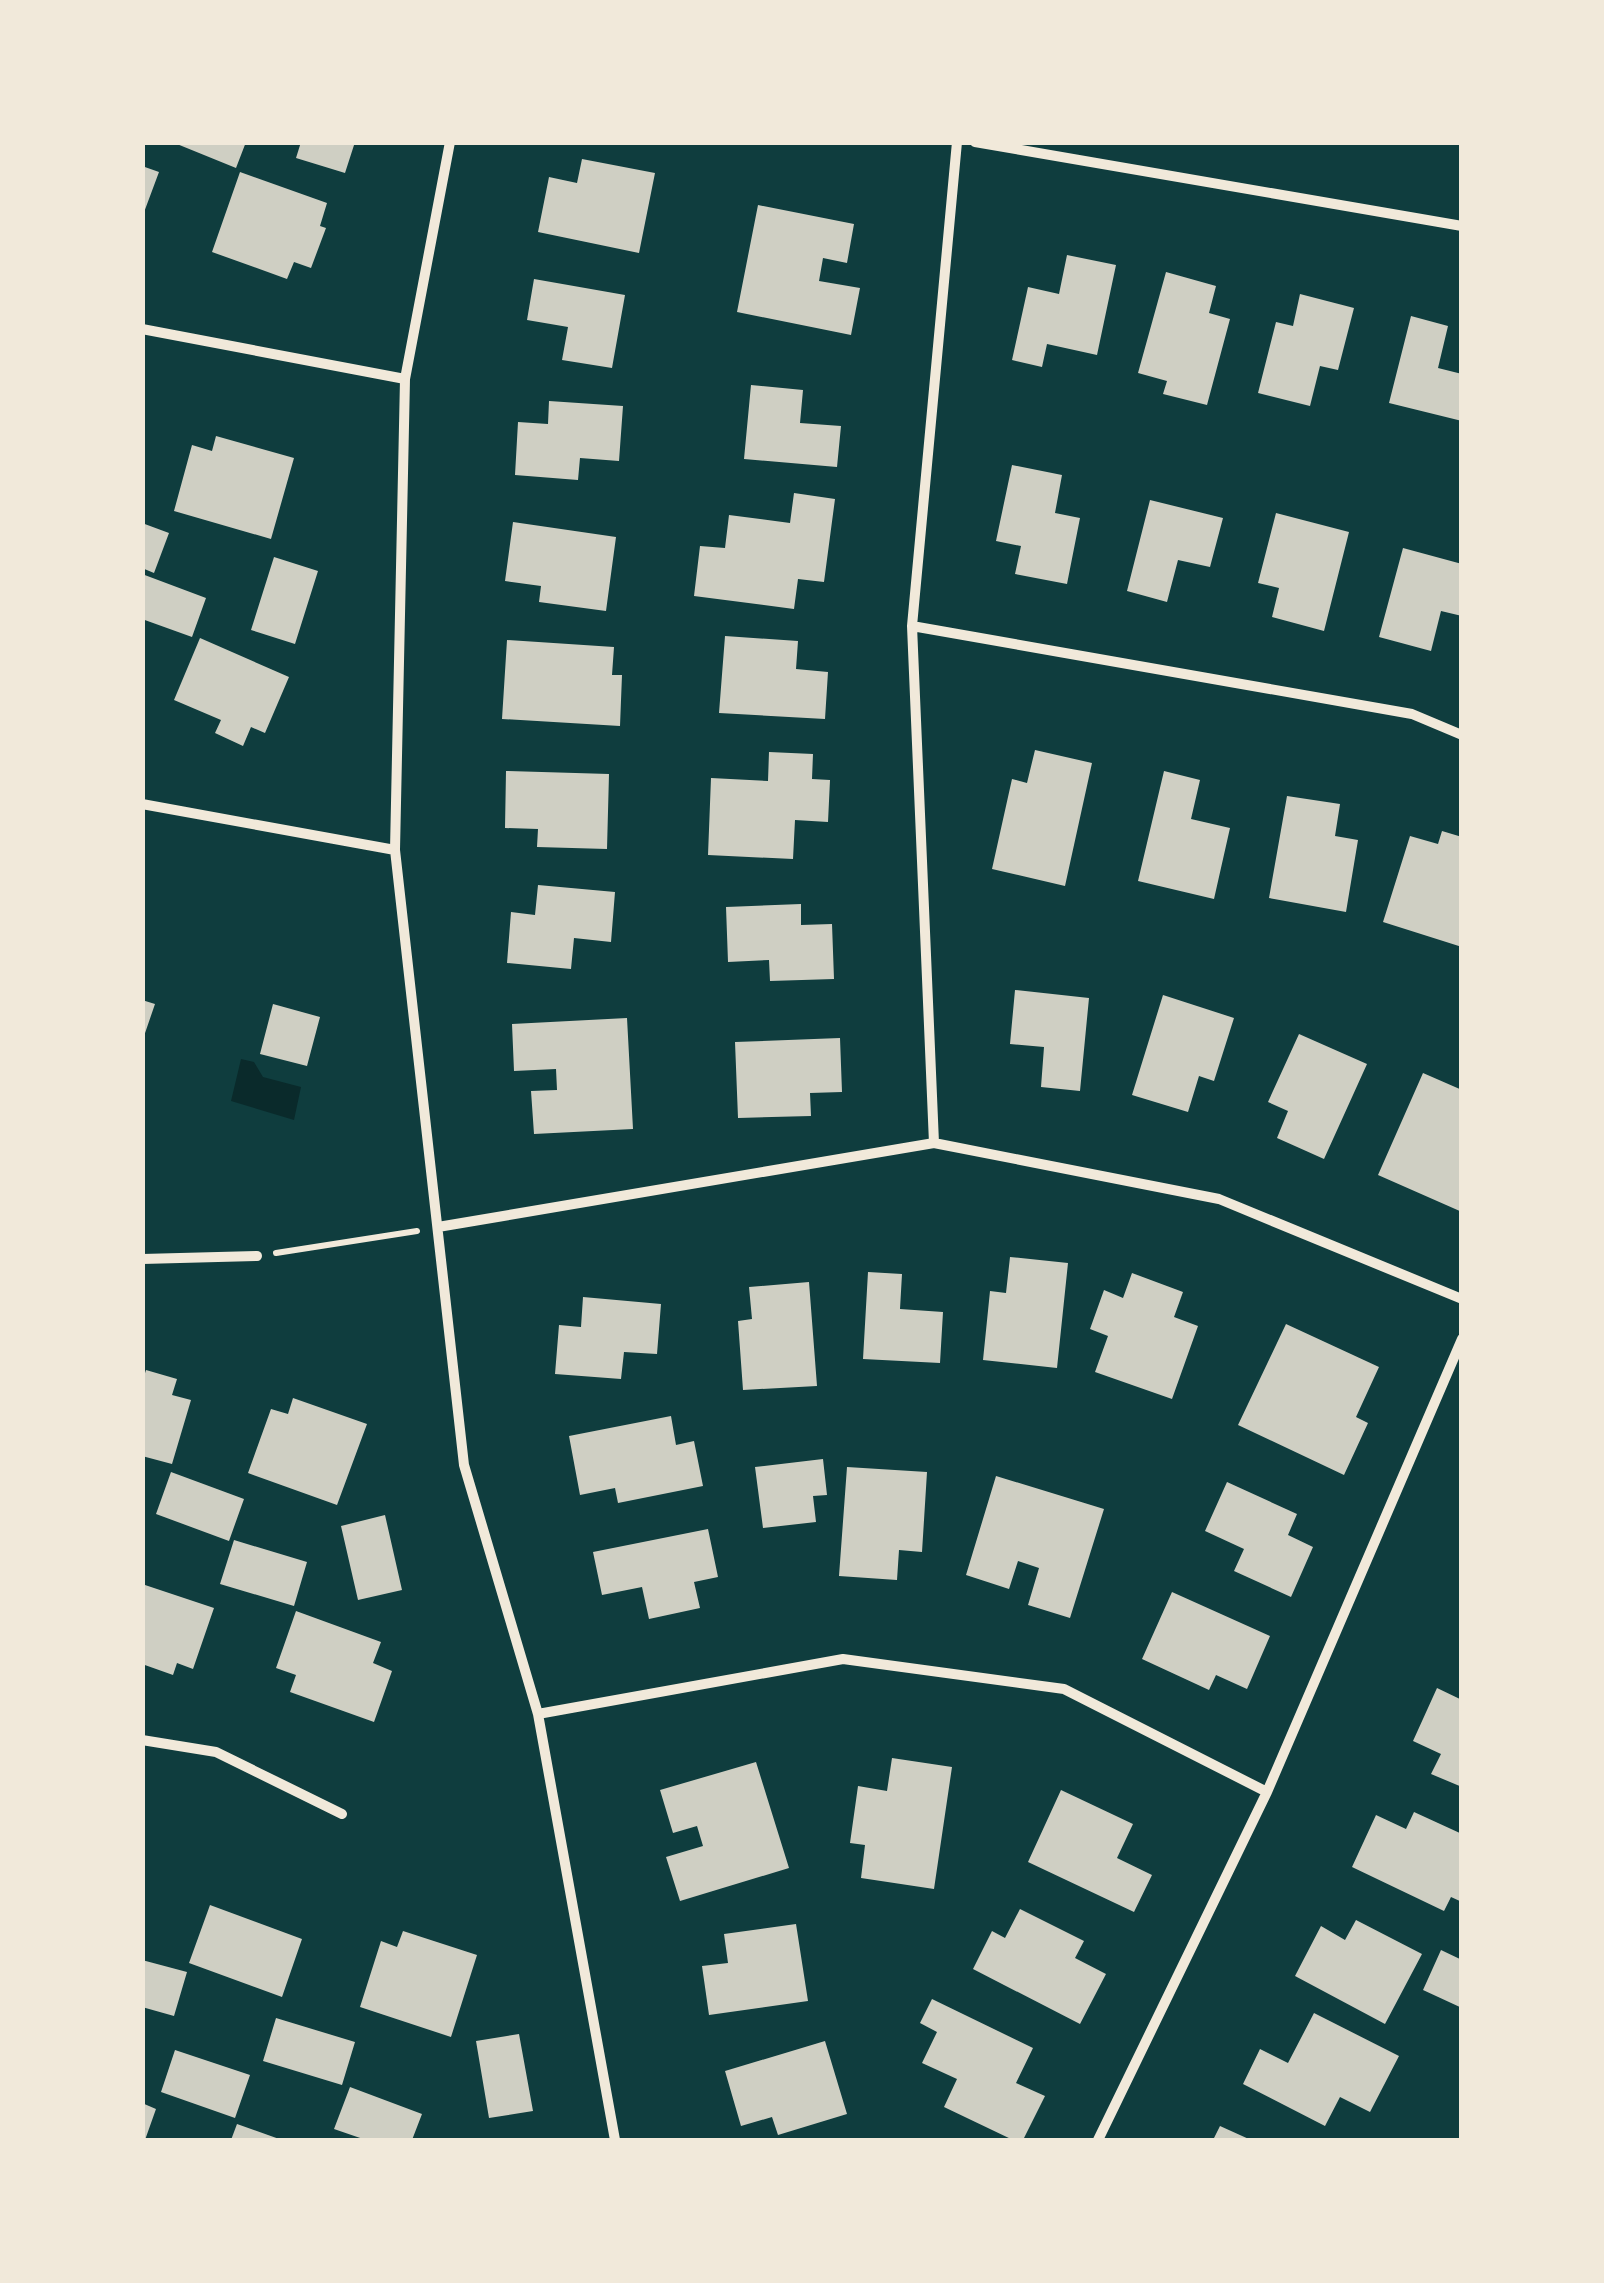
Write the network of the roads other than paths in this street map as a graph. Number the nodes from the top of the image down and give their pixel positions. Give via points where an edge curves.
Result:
1 (450, 142) edge
2 (958, 142) edge
3 (975, 142) edge
4 (1462, 226) edge
5 (142, 329) edge
6 (405, 379) junction
7 (912, 626) junction
8 (1462, 734) edge
9 (142, 804) edge
10 (395, 850) junction
11 (934, 1143) junction
12 (438, 1227) junction
13 (258, 1256) road end
14 (142, 1259) edge
15 (1462, 1300) edge
16 (1462, 1339) edge
17 (538, 1714) junction
18 (142, 1740) edge
19 (1267, 1792) junction
20 (342, 1814) dead end
21 (615, 2140) edge
22 (1098, 2140) edge

1 - 6 street
2 - 7 street
3 - 4 street
5 - 6 street
6 - 10 street
7 - 8 street via 1412,714
7 - 11 street
9 - 10 street
10 - 12 street
11 - 12 street
11 - 15 street via 1219,1200
12 - 17 street via 464,1464
13 - 14 street
16 - 19 street
17 - 19 street via 844,1659 1064,1689
17 - 21 street
18 - 20 street via 216,1752
19 - 22 street

